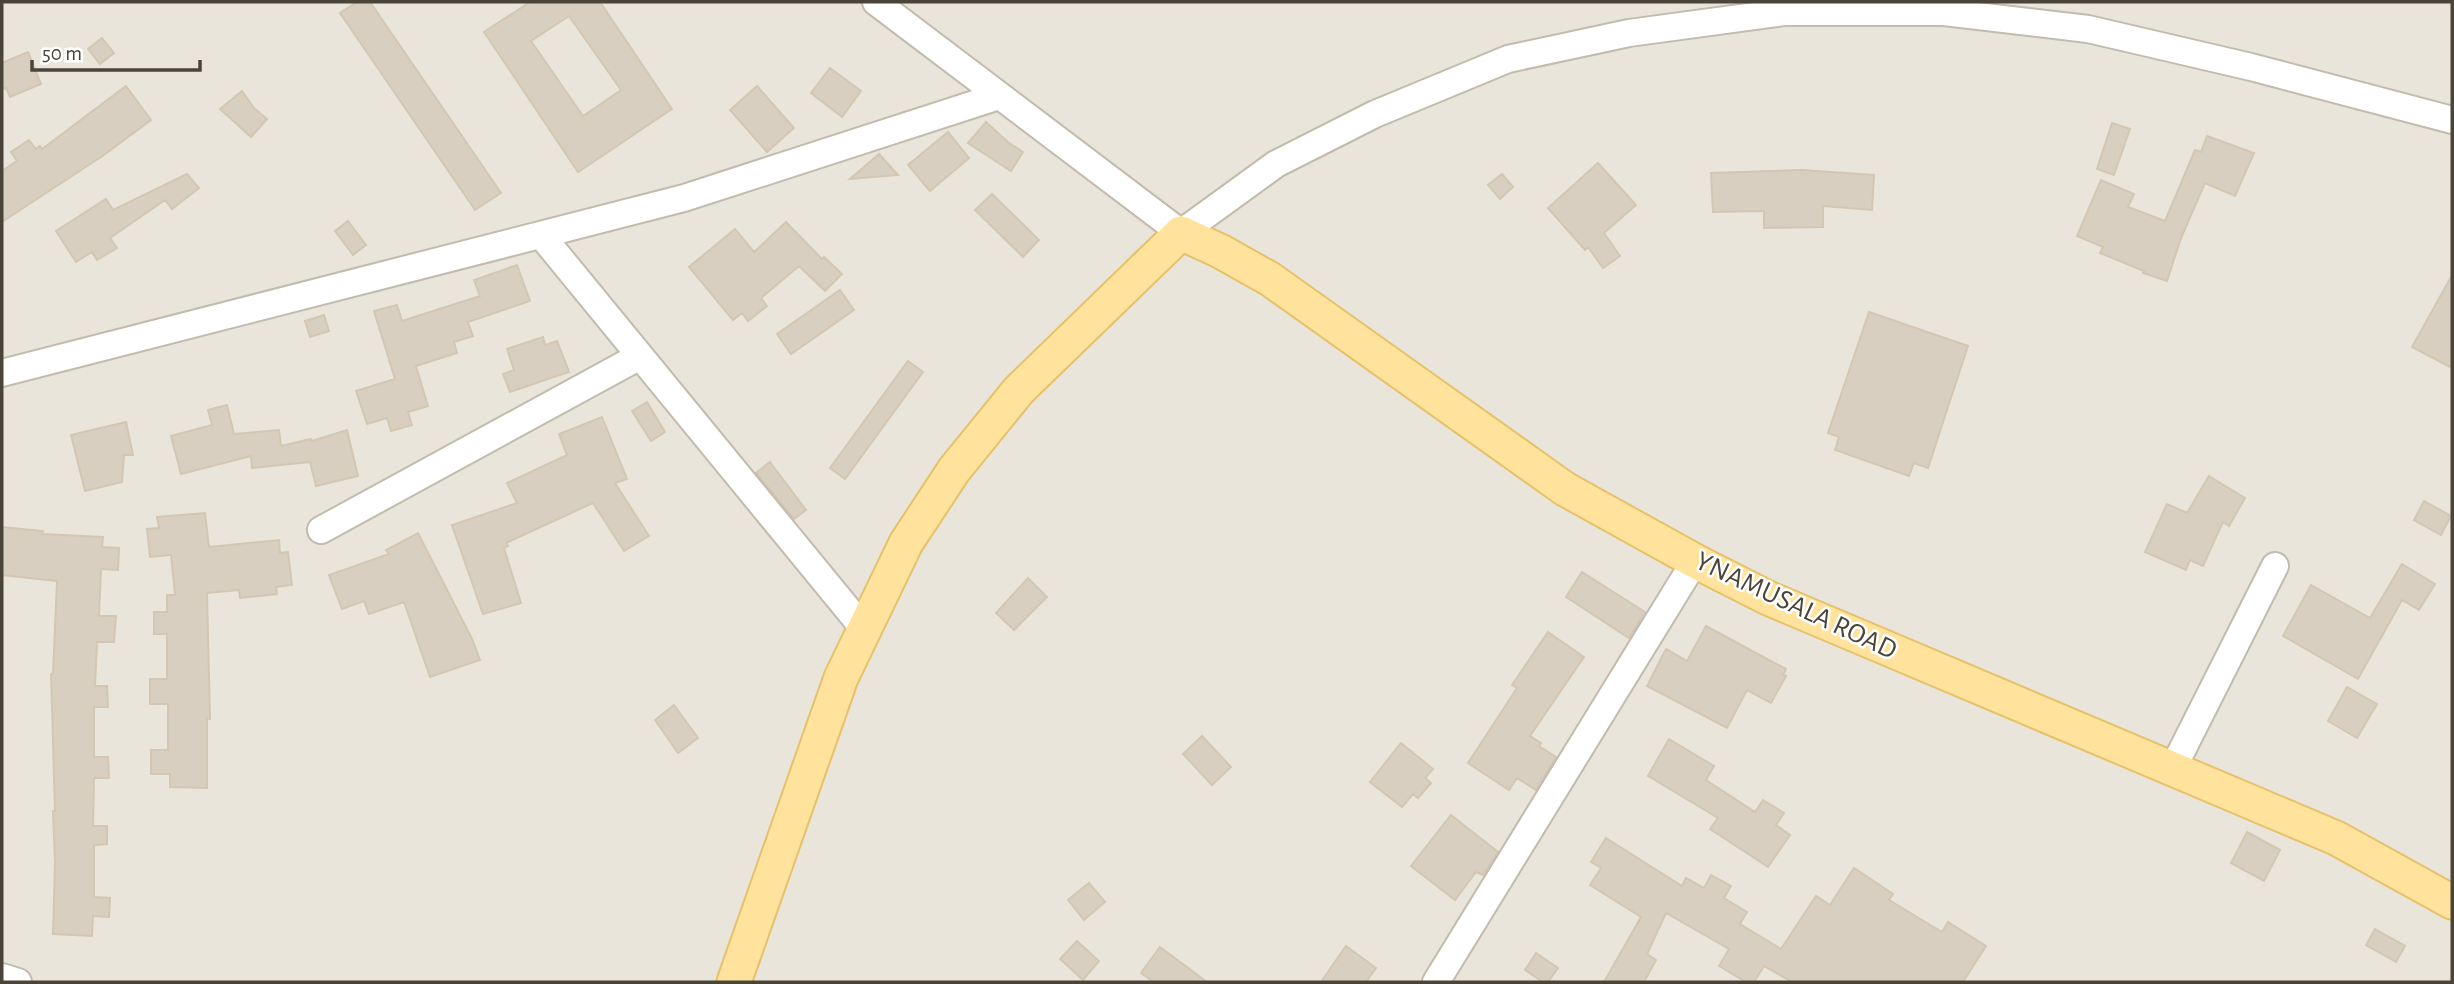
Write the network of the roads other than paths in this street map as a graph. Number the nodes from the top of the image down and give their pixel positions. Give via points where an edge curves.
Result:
1 (876, 2) edge
2 (1943, 7) edge
3 (999, 96) junction
4 (2452, 120) edge
5 (1181, 233) junction
6 (541, 235) junction
7 (640, 356) junction
8 (2, 373) edge
9 (321, 530) dead end
10 (1696, 561) junction
11 (2275, 566) dead end
12 (864, 629) junction
13 (2172, 770) junction
14 (2452, 902) edge
15 (2, 977) edge
16 (18, 982) edge
17 (734, 982) edge
18 (1436, 982) edge

1 - 3 street
2 - 4 street via 2088,29 2251,66
2 - 5 street via 1784,12 1629,33 1508,59 1375,114 1276,164
3 - 5 street
3 - 6 street via 684,198
5 - 10 main road, YNAMUSALA ROAD via 1270,279 1565,489
5 - 12 main road via 1018,390 954,470 906,543
6 - 7 street
6 - 8 street
7 - 9 street
7 - 12 street
10 - 13 main road, YNAMUSALA ROAD via 1768,598
10 - 18 street
11 - 13 street
12 - 17 main road via 841,678
13 - 14 main road, YNAMUSALA ROAD via 2336,838
15 - 16 street

